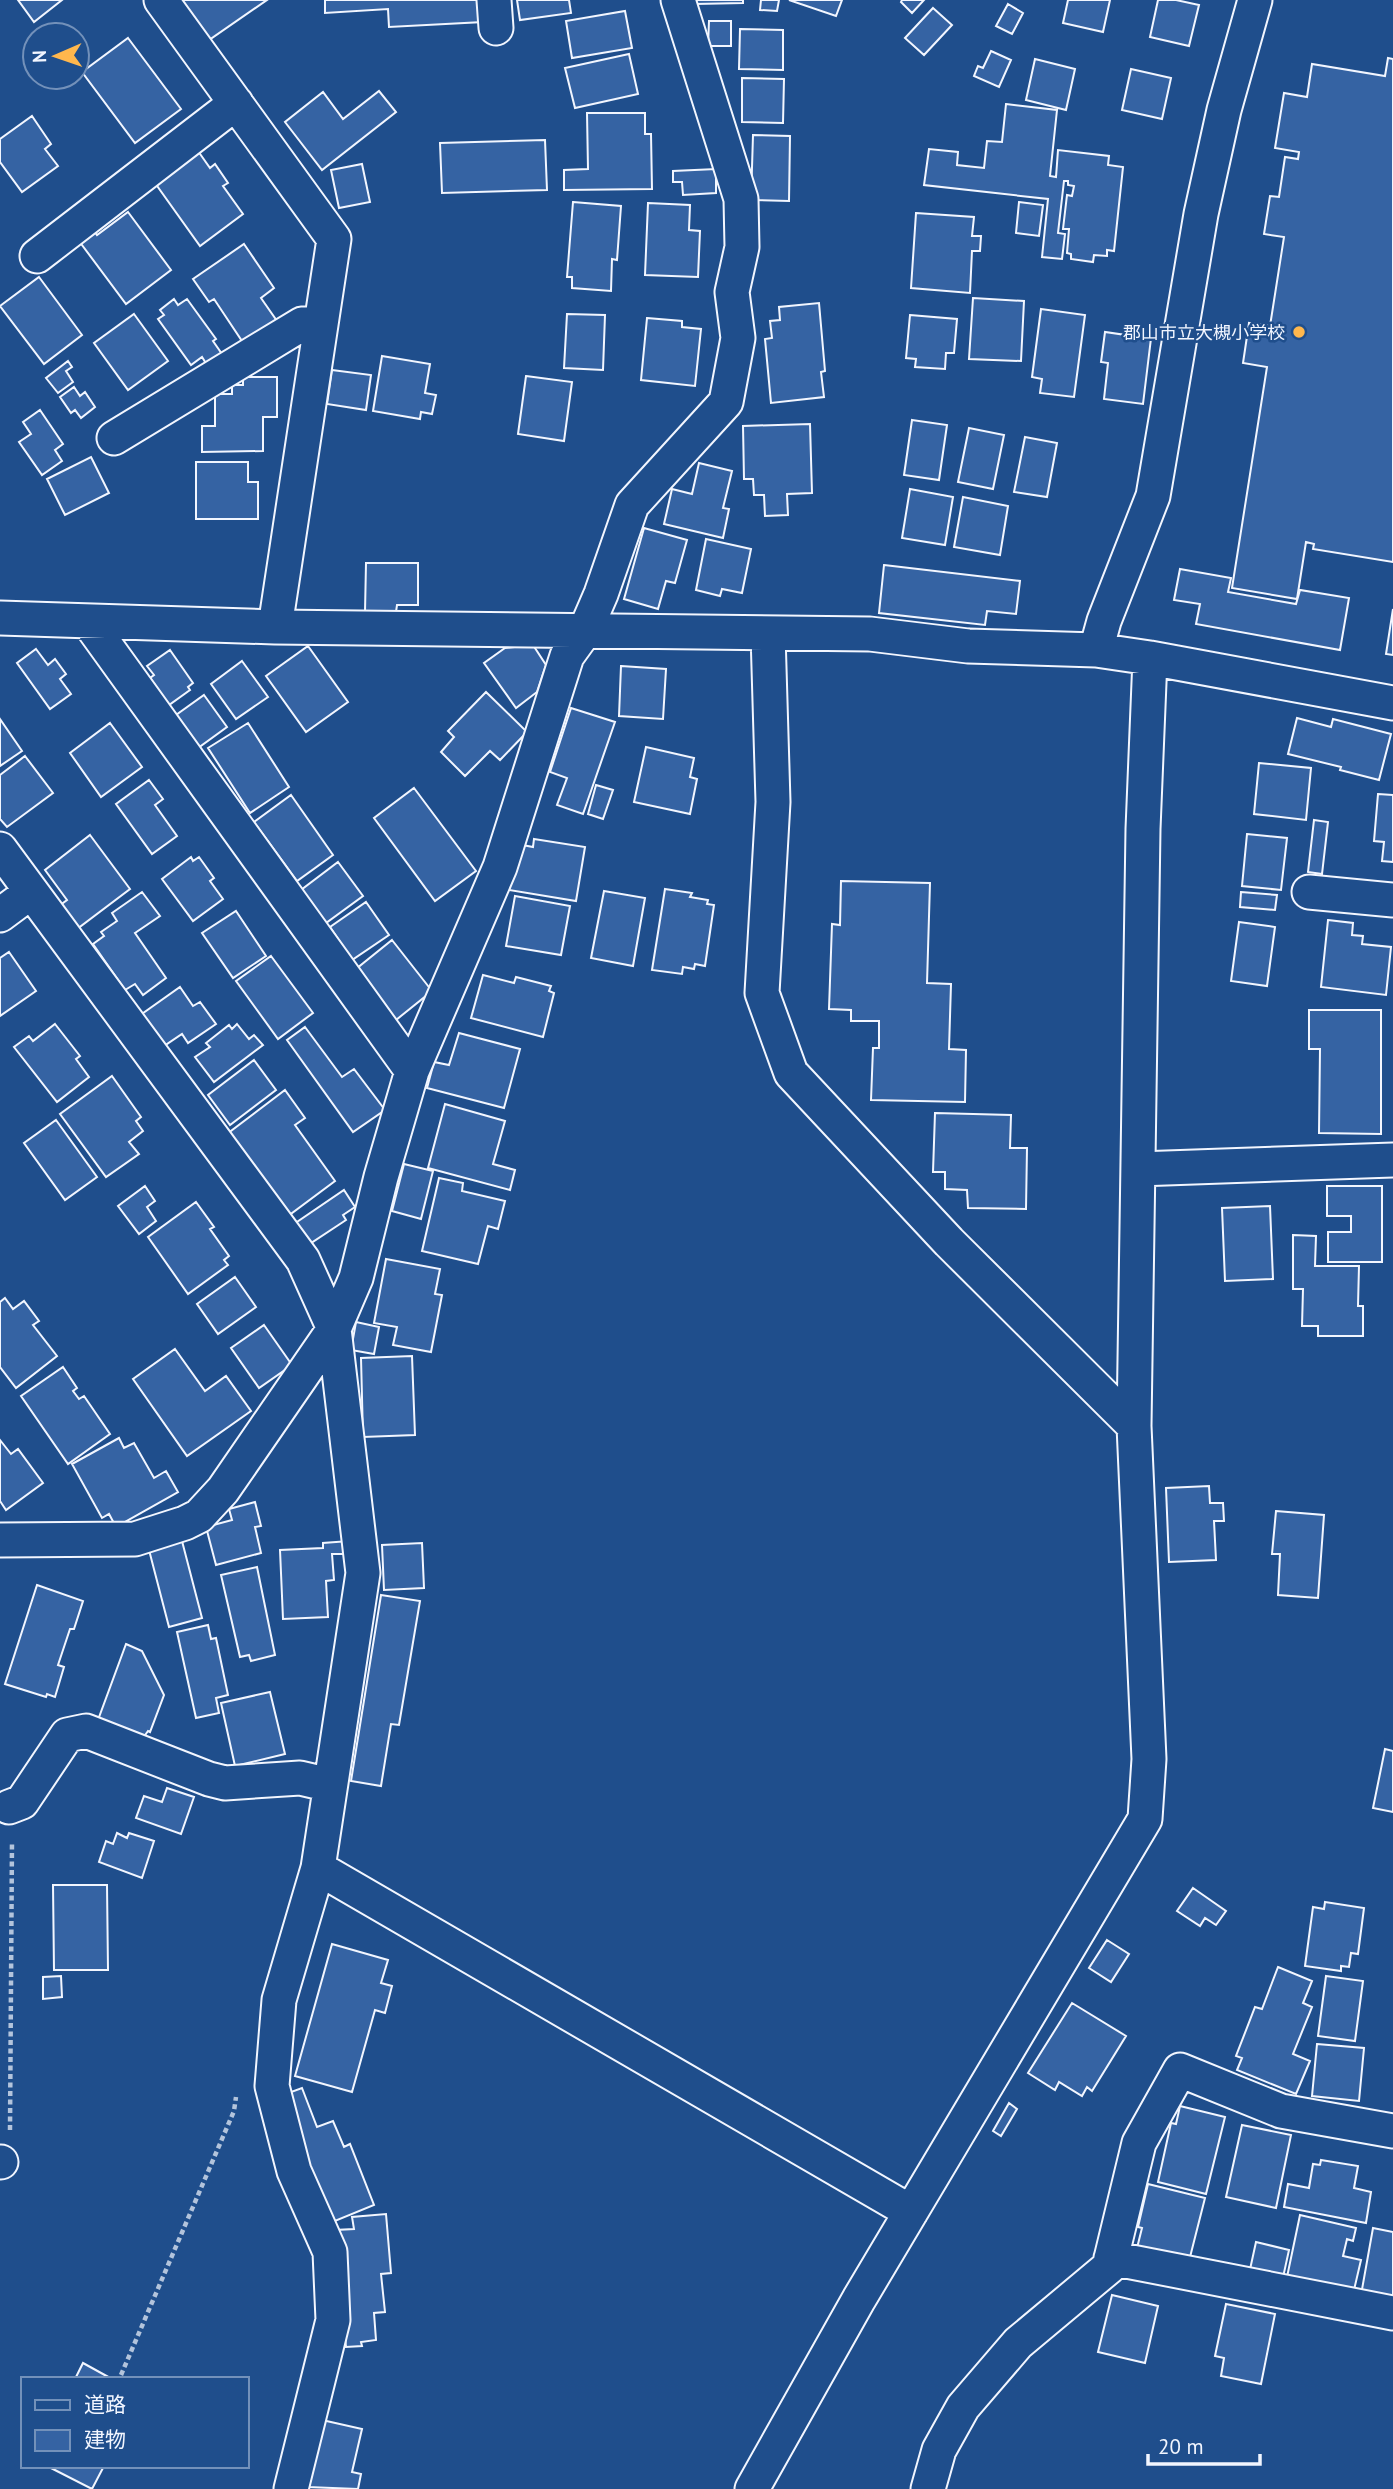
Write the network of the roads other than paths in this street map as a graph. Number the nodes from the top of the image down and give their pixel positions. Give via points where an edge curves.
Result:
1 (161, 0) edge
2 (678, 0) edge
3 (1255, 0) edge
4 (236, 103) junction
5 (37, 256) dead end
6 (320, 323) junction
7 (114, 438) dead end
8 (0, 618) edge
9 (88, 621) junction
10 (275, 627) junction
11 (585, 631) junction
12 (768, 634) junction
13 (1096, 650) junction
14 (1150, 658) junction
15 (1393, 703) edge
16 (0, 849) edge
17 (31, 892) junction
18 (1309, 892) dead end
19 (1393, 900) edge
20 (0, 915) edge
21 (412, 1071) junction
22 (1393, 1160) edge
23 (1139, 1169) junction
24 (334, 1329) junction
25 (1135, 1426) junction
26 (0, 1540) edge
27 (330, 1785) junction
28 (9, 1807) road end
29 (318, 1868) junction
30 (1393, 2131) edge
31 (911, 2212) junction
32 (1111, 2258) junction
33 (1393, 2312) edge
34 (291, 2489) edge
35 (752, 2489) edge
36 (928, 2489) edge

1 - 4 street
2 - 11 street via 741,199 742,247 732,292 738,338 726,402 632,505
3 - 13 street via 1201,214 1153,496
4 - 5 street
4 - 6 street via 334,239
6 - 7 street via 302,324
6 - 10 street
8 - 9 street
9 - 10 street
9 - 21 street
10 - 11 street
11 - 12 street
11 - 21 street via 561,670 500,867
12 - 13 street via 870,634 968,646
12 - 25 street via 773,802 762,993 791,1073 949,1242
13 - 14 street
14 - 15 street
14 - 23 street
16 - 17 street
17 - 20 street
17 - 24 street via 303,1260
18 - 19 street
21 - 24 street via 356,1278
22 - 23 street
23 - 25 street
24 - 26 street via 223,1490 199,1516 135,1539
24 - 27 street via 363,1573
25 - 31 street via 1149,1759 1145,1819
27 - 28 street via 300,1778 225,1783 86,1731 67,1735 22,1802
27 - 29 street
29 - 31 street
29 - 34 street via 279,2000 272,2086 295,2171 330,2252 333,2320
30 - 32 street via 1281,2111 1180,2070 1139,2143
31 - 35 street
32 - 33 street
32 - 36 street via 1109,2266 1018,2343 963,2407 939,2450

